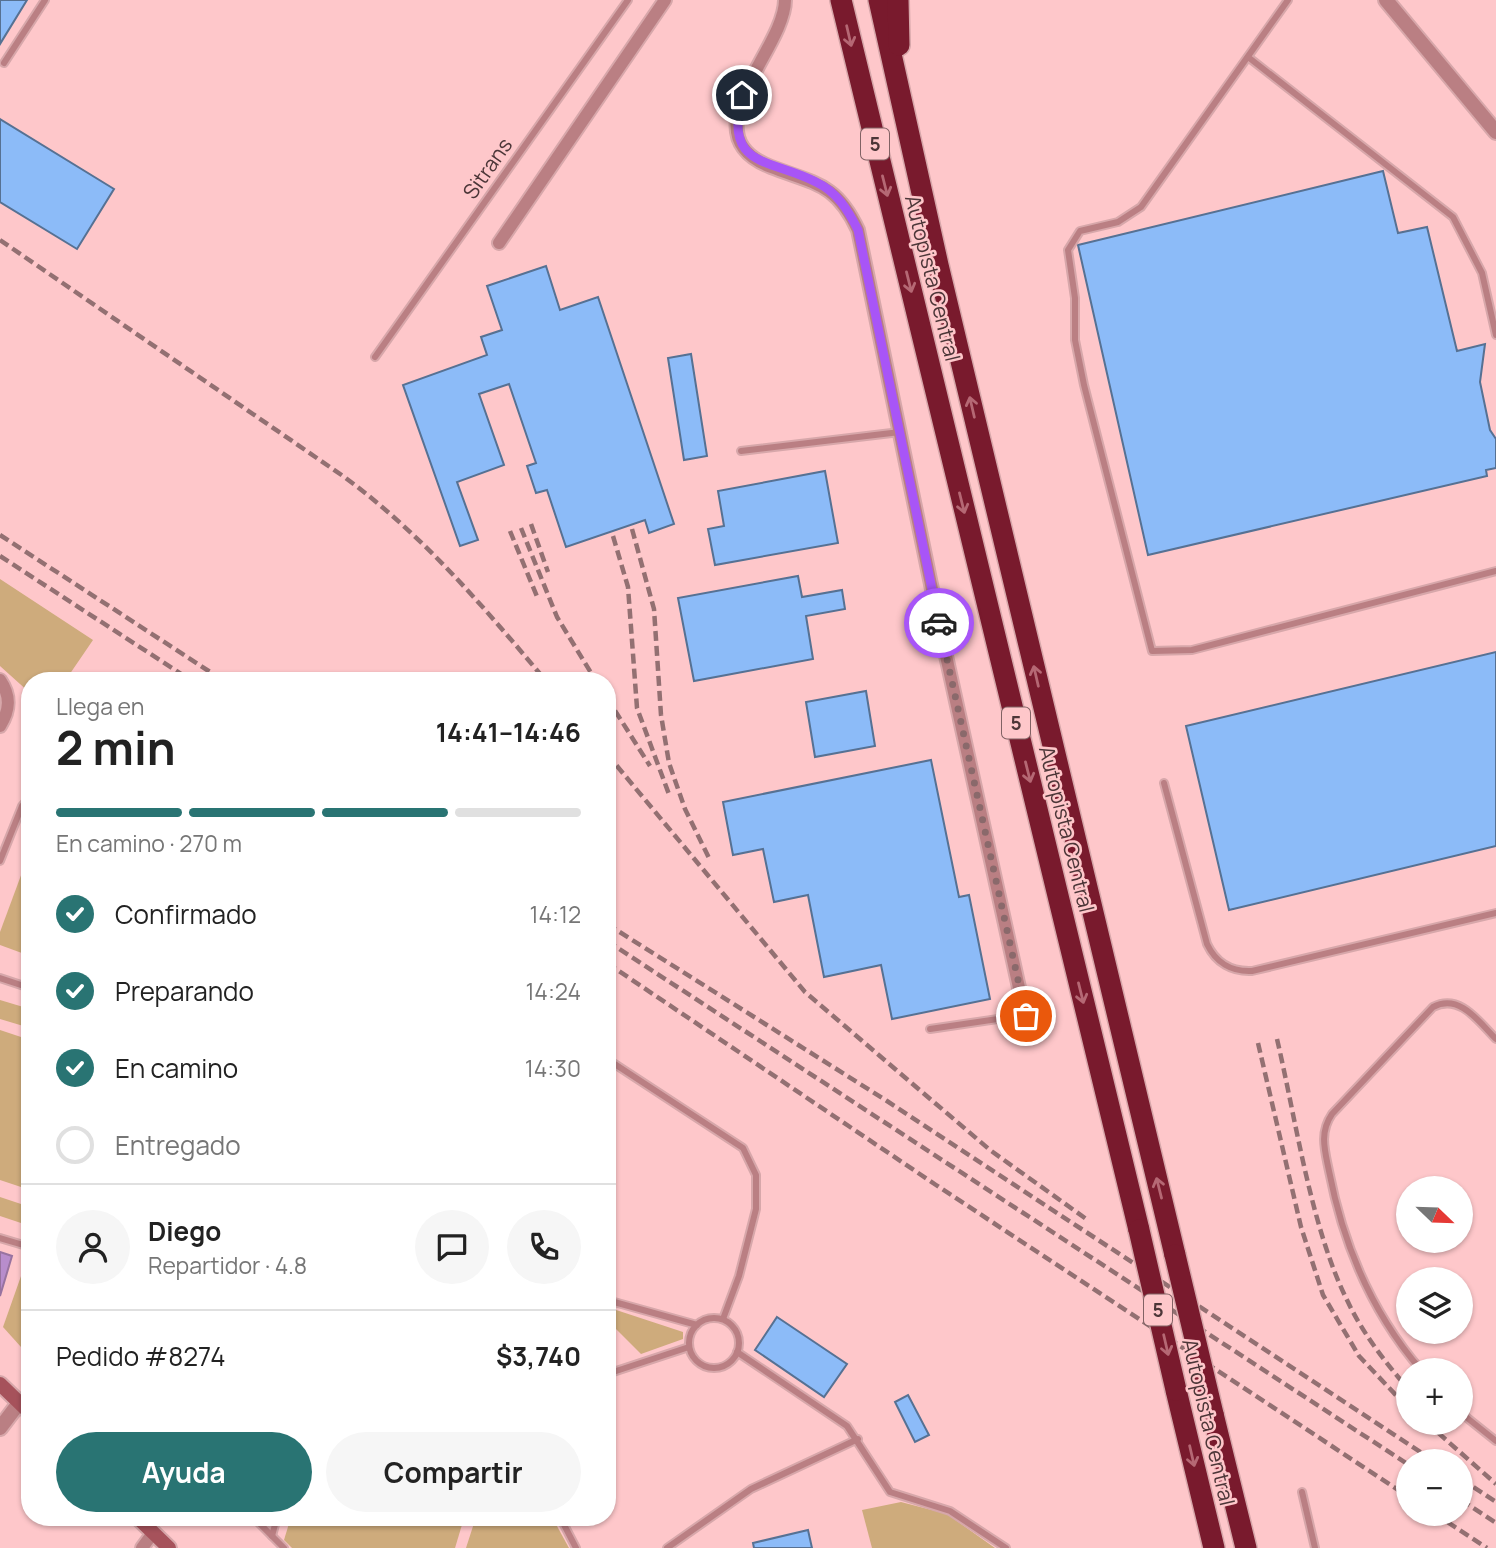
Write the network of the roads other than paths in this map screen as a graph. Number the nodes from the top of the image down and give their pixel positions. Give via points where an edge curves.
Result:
1 (45, 0) edge
2 (628, 0) edge
3 (665, 0) edge
4 (785, 0) edge
5 (841, 0) edge
6 (879, 0) edge
7 (898, 0) edge
8 (1288, 0) edge
9 (1386, 0) edge
10 (1248, 57) junction
11 (4, 63) dead end
12 (900, 89) junction
13 (1496, 132) edge
14 (499, 243) dead end
15 (1496, 335) edge
16 (375, 357) dead end
17 (900, 432) junction
18 (741, 451) dead end
19 (1496, 571) edge
20 (0, 680) edge
21 (0, 726) edge
22 (1164, 783) dead end
23 (21, 808) edge
24 (0, 861) edge
25 (1496, 913) edge
26 (0, 978) edge
27 (21, 985) edge
28 (1026, 1016) joint
29 (930, 1029) dead end
30 (1496, 1039) edge
31 (616, 1065) edge
32 (0, 1238) edge
33 (21, 1245) edge
34 (616, 1302) edge
35 (723, 1319) junction
36 (697, 1325) junction
37 (689, 1347) junction
38 (737, 1352) junction
39 (1412, 1358) edge
40 (616, 1371) edge
41 (0, 1384) edge
42 (21, 1400) edge
43 (21, 1409) edge
44 (1473, 1423) edge
45 (0, 1428) edge
46 (858, 1439) junction
47 (1496, 1441) edge
48 (1302, 1492) dead end
49 (146, 1526) edge
50 (262, 1526) edge
51 (275, 1526) edge
52 (565, 1526) edge
53 (153, 1533) junction
54 (272, 1536) junction
55 (142, 1548) edge
56 (169, 1548) edge
57 (284, 1548) edge
58 (576, 1548) edge
59 (667, 1548) edge
60 (1006, 1548) edge
61 (1214, 1548) edge
62 (1246, 1548) edge
63 (1315, 1548) edge

1 - 11 lane
2 - 16 lane, Sitrans
3 - 14 street
4 - 17 street via 780,27 742,95 738,131 743,146 755,159 817,182 836,195 850,214 863,246
5 -> 61 highway, Autopista Central / 5, bridge
6 - 12 highway, Autopista Central / 5
7 - 12 highway
8 - 10 lane
9 - 13 street
10 - 15 lane via 1453,217 1482,273
10 - 19 lane via 1141,207 1118,222 1080,231 1068,250 1075,340 1084,385 1152,651 1192,650
62 -> 12 highway, Autopista Central / 5, bridge via 944,292
17 - 18 lane
17 - 28 street
20 - 21 street via 8,694
22 - 25 lane via 1207,944 1215,958 1228,967 1252,971
23 - 24 lane
26 - 27 lane
28 - 29 lane
30 - 39 lane via 1460,1005 1449,1002 1433,1007 1332,1114 1323,1133 1336,1210 1355,1263 1380,1313
31 - 35 lane via 743,1148 755,1175 756,1209
32 - 33 lane
34 - 36 lane
35 - 36 lane
35 - 38 lane via 735,1330
36 - 37 lane
37 - 38 lane via 696,1360 714,1368 724,1366
37 - 40 lane
38 - 46 lane via 847,1426
41 - 42 main road
43 - 45 street
44 - 47 lane
46 - 59 lane via 751,1489
46 - 60 lane via 890,1492 950,1511
48 - 63 lane
49 - 53 main road
50 - 54 lane
51 - 54 lane
52 - 58 lane
53 - 55 street
53 - 56 main road
54 - 57 lane

